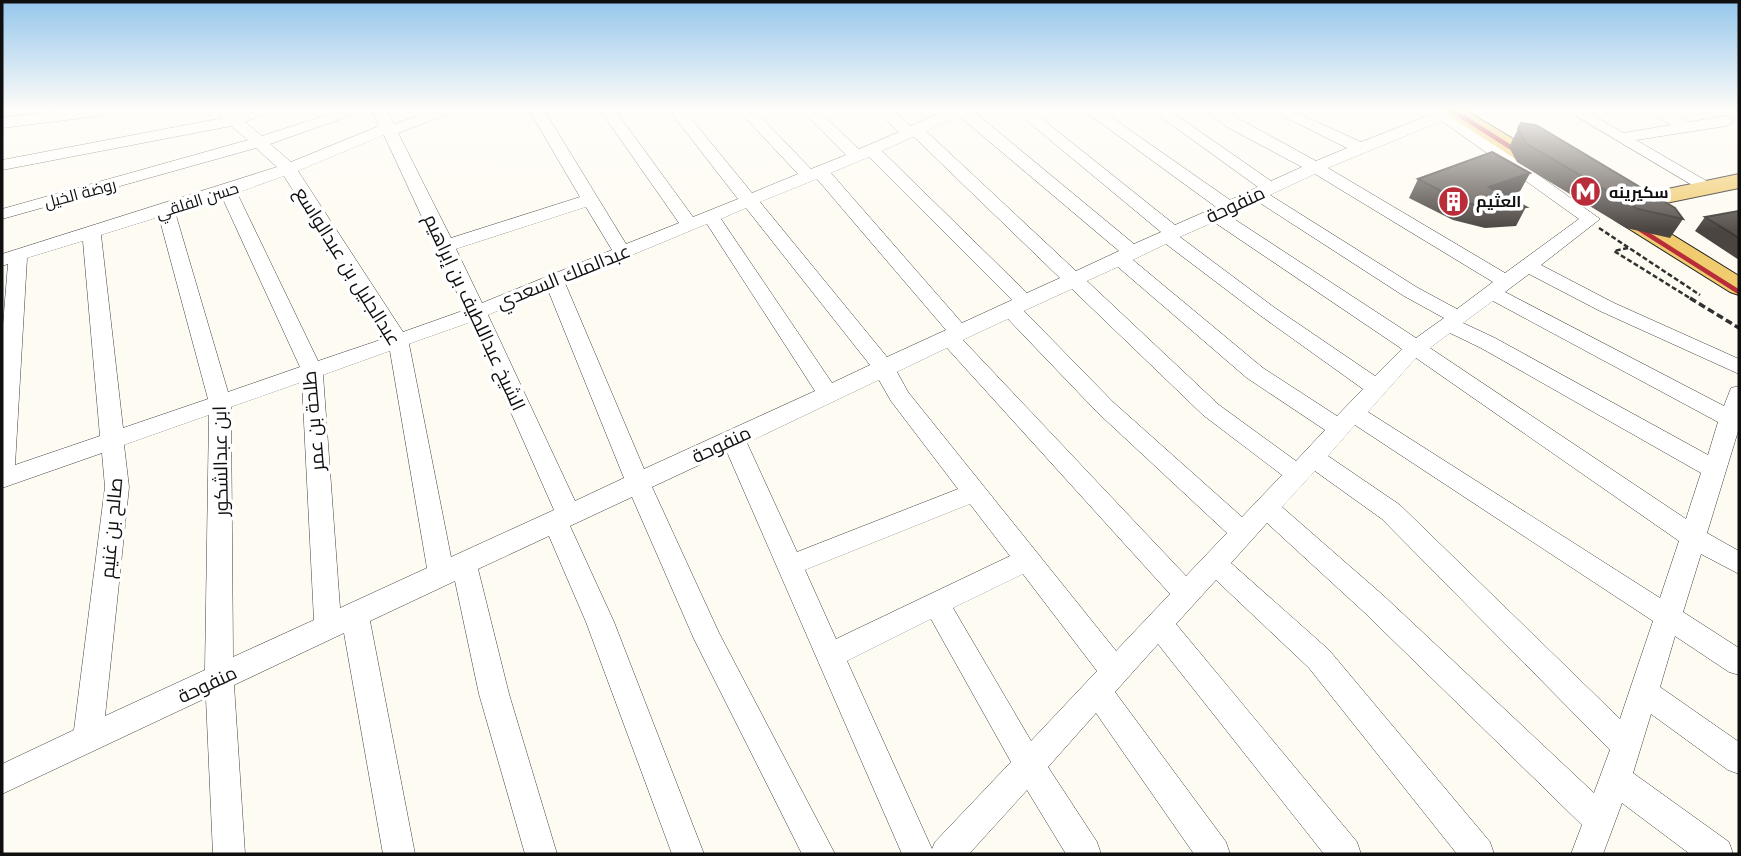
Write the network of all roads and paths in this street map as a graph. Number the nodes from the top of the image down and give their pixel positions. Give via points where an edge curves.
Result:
1 (24, 150) edge
2 (43, 150) edge
3 (231, 150) edge
4 (266, 150) edge
5 (325, 150) edge
6 (399, 150) edge
7 (560, 150) edge
8 (636, 150) edge
9 (709, 150) edge
10 (788, 150) edge
11 (860, 150) edge
12 (871, 150) edge
13 (933, 150) edge
14 (1006, 150) edge
15 (1069, 150) edge
16 (1142, 150) edge
17 (1210, 150) edge
18 (1282, 150) edge
19 (1353, 150) edge
20 (1511, 150) edge
21 (1538, 150) edge
22 (1641, 150) edge
23 (864, 153) junction
24 (20, 161) junction
25 (2, 165) edge
26 (1567, 166) edge
27 (286, 167) junction
28 (1315, 167) junction
29 (814, 174) junction
30 (1739, 181) edge
31 (1704, 187) junction
32 (228, 190) junction
33 (1263, 191) junction
34 (1739, 198) edge
35 (590, 200) junction
36 (750, 200) junction
37 (166, 210) junction
38 (1619, 210) junction
39 (1221, 211) junction
40 (2, 214) edge
41 (710, 216) junction
42 (690, 225) junction
43 (92, 234) junction
44 (1170, 234) junction
45 (446, 246) junction
46 (1630, 248) junction
47 (622, 252) junction
48 (1126, 255) junction
49 (10, 258) edge
50 (1526, 265) junction
51 (1739, 275) edge
52 (1073, 279) junction
53 (554, 280) junction
54 (1498, 286) junction
55 (1739, 287) edge
56 (1700, 295) dead end
57 (1018, 305) junction
58 (476, 312) junction
59 (1452, 320) junction
60 (1739, 328) edge
61 (954, 335) junction
62 (398, 341) junction
63 (1415, 348) junction
64 (1739, 367) edge
65 (884, 368) junction
66 (312, 371) junction
67 (5, 374) edge
68 (1377, 387) junction
69 (1739, 393) edge
70 (828, 394) junction
71 (220, 403) junction
72 (1731, 419) junction
73 (1346, 421) junction
74 (733, 438) junction
75 (114, 440) junction
76 (1304, 466) junction
77 (1715, 470) junction
78 (2, 477) edge
79 (639, 482) junction
80 (974, 492) junction
81 (1266, 508) junction
82 (562, 518) junction
83 (1243, 533) junction
84 (1693, 537) junction
85 (1027, 560) junction
86 (1214, 563) junction
87 (1739, 564) edge
88 (790, 565) junction
89 (452, 569) junction
90 (1186, 594) junction
91 (936, 604) junction
92 (355, 615) junction
93 (1667, 618) junction
94 (1159, 624) junction
95 (328, 627) junction
96 (831, 655) junction
97 (1739, 663) edge
98 (219, 678) junction
99 (1106, 682) junction
100 (1644, 692) junction
101 (88, 739) junction
102 (1627, 746) junction
103 (1739, 760) edge
104 (1029, 765) junction
105 (2, 779) edge
106 (1615, 779) junction
107 (1600, 820) junction
108 (229, 854) edge
109 (399, 854) edge
110 (541, 854) edge
111 (688, 854) edge
112 (819, 854) edge
113 (918, 854) edge
114 (947, 854) edge
115 (1085, 854) edge
116 (1214, 854) edge
117 (1345, 854) edge
118 (1478, 854) edge
119 (1587, 854) edge
120 (1717, 854) edge

1 - 24 street
2 - 24 street
3 - 40 street, روضة الخيل
4 - 27 street, عبدالجليل بن عبدالواسع
5 - 27 street, حسن الفلقي
6 - 45 street, الشيخ عبداللطيف بن إبراهيم
7 - 35 street
8 - 42 street
9 - 36 street
10 - 29 street
11 - 23 street
12 - 23 street, عبدالملك السعدي
13 - 52 street
14 - 48 street
15 - 44 street
16 - 39 street
17 - 33 street
18 - 28 street
19 - 28 street, منفوحة
20 - 38 main road
21 - 26 main road
22 - 31 street
23 - 29 street, عبدالملك السعدي
23 - 57 street
24 - 25 street
27 - 32 street, حسن الفلقي
27 - 62 street, عبدالجليل بن عبدالواسع
28 - 33 street, منفوحة
28 - 54 street
29 - 36 street, عبدالملك السعدي
29 - 61 street
30 - 31 main road
31 - 38 main road
32 - 37 street, حسن الفلقي
32 - 66 street, طلحة بن عمر
33 - 39 street, منفوحة
33 - 59 street
34 - 38 main road via 1672,212
35 - 45 street
35 - 47 street
36 - 41 street, عبدالملك السعدي
36 - 65 street
37 - 43 street, حسن الفلقي
37 - 71 street, ابن عبدالشكور
38 - 46 path
38 - 50 street
38 - 51 main road
38 - 55 main road
39 - 44 street, منفوحة
39 - 63 street
41 - 42 street, عبدالملك السعدي
41 - 70 street
42 - 47 street, عبدالملك السعدي
43 - 49 street, حسن الفلقي
43 - 75 street, صالح بن غنيم
44 - 48 street, منفوحة
44 - 68 street via 1268,312
45 - 58 street, الشيخ عبداللطيف بن إبراهيم
46 - 56 path
46 - 60 path via 1614,251
47 - 53 street, عبدالملك السعدي
48 - 52 street, منفوحة
48 - 73 street via 1255,373
49 - 67 street
50 - 54 street
50 - 64 street
52 - 57 street, منفوحة
52 - 76 street via 1211,410
53 - 58 street, عبدالملك السعدي
53 - 79 street
54 - 59 street
54 - 72 street
57 - 61 street, منفوحة
57 - 83 street via 1105,407
58 - 62 street, عبدالملك السعدي
58 - 82 street, الشيخ عبداللطيف بن إبراهيم
59 - 63 street
59 - 77 street
61 - 65 street, منفوحة
61 - 90 street
62 - 66 street, عبدالملك السعدي
62 - 89 street, عبدالجليل بن عبدالواسع
63 - 68 street
63 - 84 street
65 - 70 street, منفوحة
65 - 80 street via 899,396
66 - 71 street, عبدالملك السعدي
66 - 95 street, طلحة بن عمر
67 - 78 street
68 - 73 street
69 - 72 street
70 - 74 street, منفوحة
71 - 75 street, عبدالملك السعدي
71 - 98 street, ابن عبدالشكور
72 - 77 street
73 - 76 street
73 - 93 street
74 - 79 street, منفوحة
74 - 88 street
75 - 78 street, عبدالملك السعدي
75 - 101 street, صالح بن غنيم via 117,487
76 - 81 street
76 - 102 street via 1391,512
77 - 84 street
79 - 82 street, منفوحة
79 - 112 street via 709,639
80 - 85 street
80 - 88 street
81 - 83 street
81 - 107 street via 1375,605
82 - 89 street, منفوحة
82 - 111 street, الشيخ عبداللطيف بن إبراهيم
83 - 86 street
84 - 87 street
84 - 93 street
85 - 91 street
85 - 99 street
86 - 90 street
86 - 118 street via 1319,659
88 - 96 street
89 - 92 street, منفوحة
89 - 110 street, عبدالجليل بن عبدالواسع
90 - 94 street
91 - 96 street
91 - 104 street
92 - 95 street, منفوحة
92 - 109 street
93 - 97 street
93 - 100 street
94 - 99 street
94 - 117 street
95 - 98 street, منفوحة
96 - 113 street
98 - 101 street, منفوحة
98 - 108 street, ابن عبدالشكور
99 - 104 street
99 - 116 street
100 - 102 street
100 - 103 street
101 - 105 street, منفوحة
102 - 106 street
104 - 114 street
104 - 115 street
106 - 107 street
106 - 120 street
107 - 119 street

